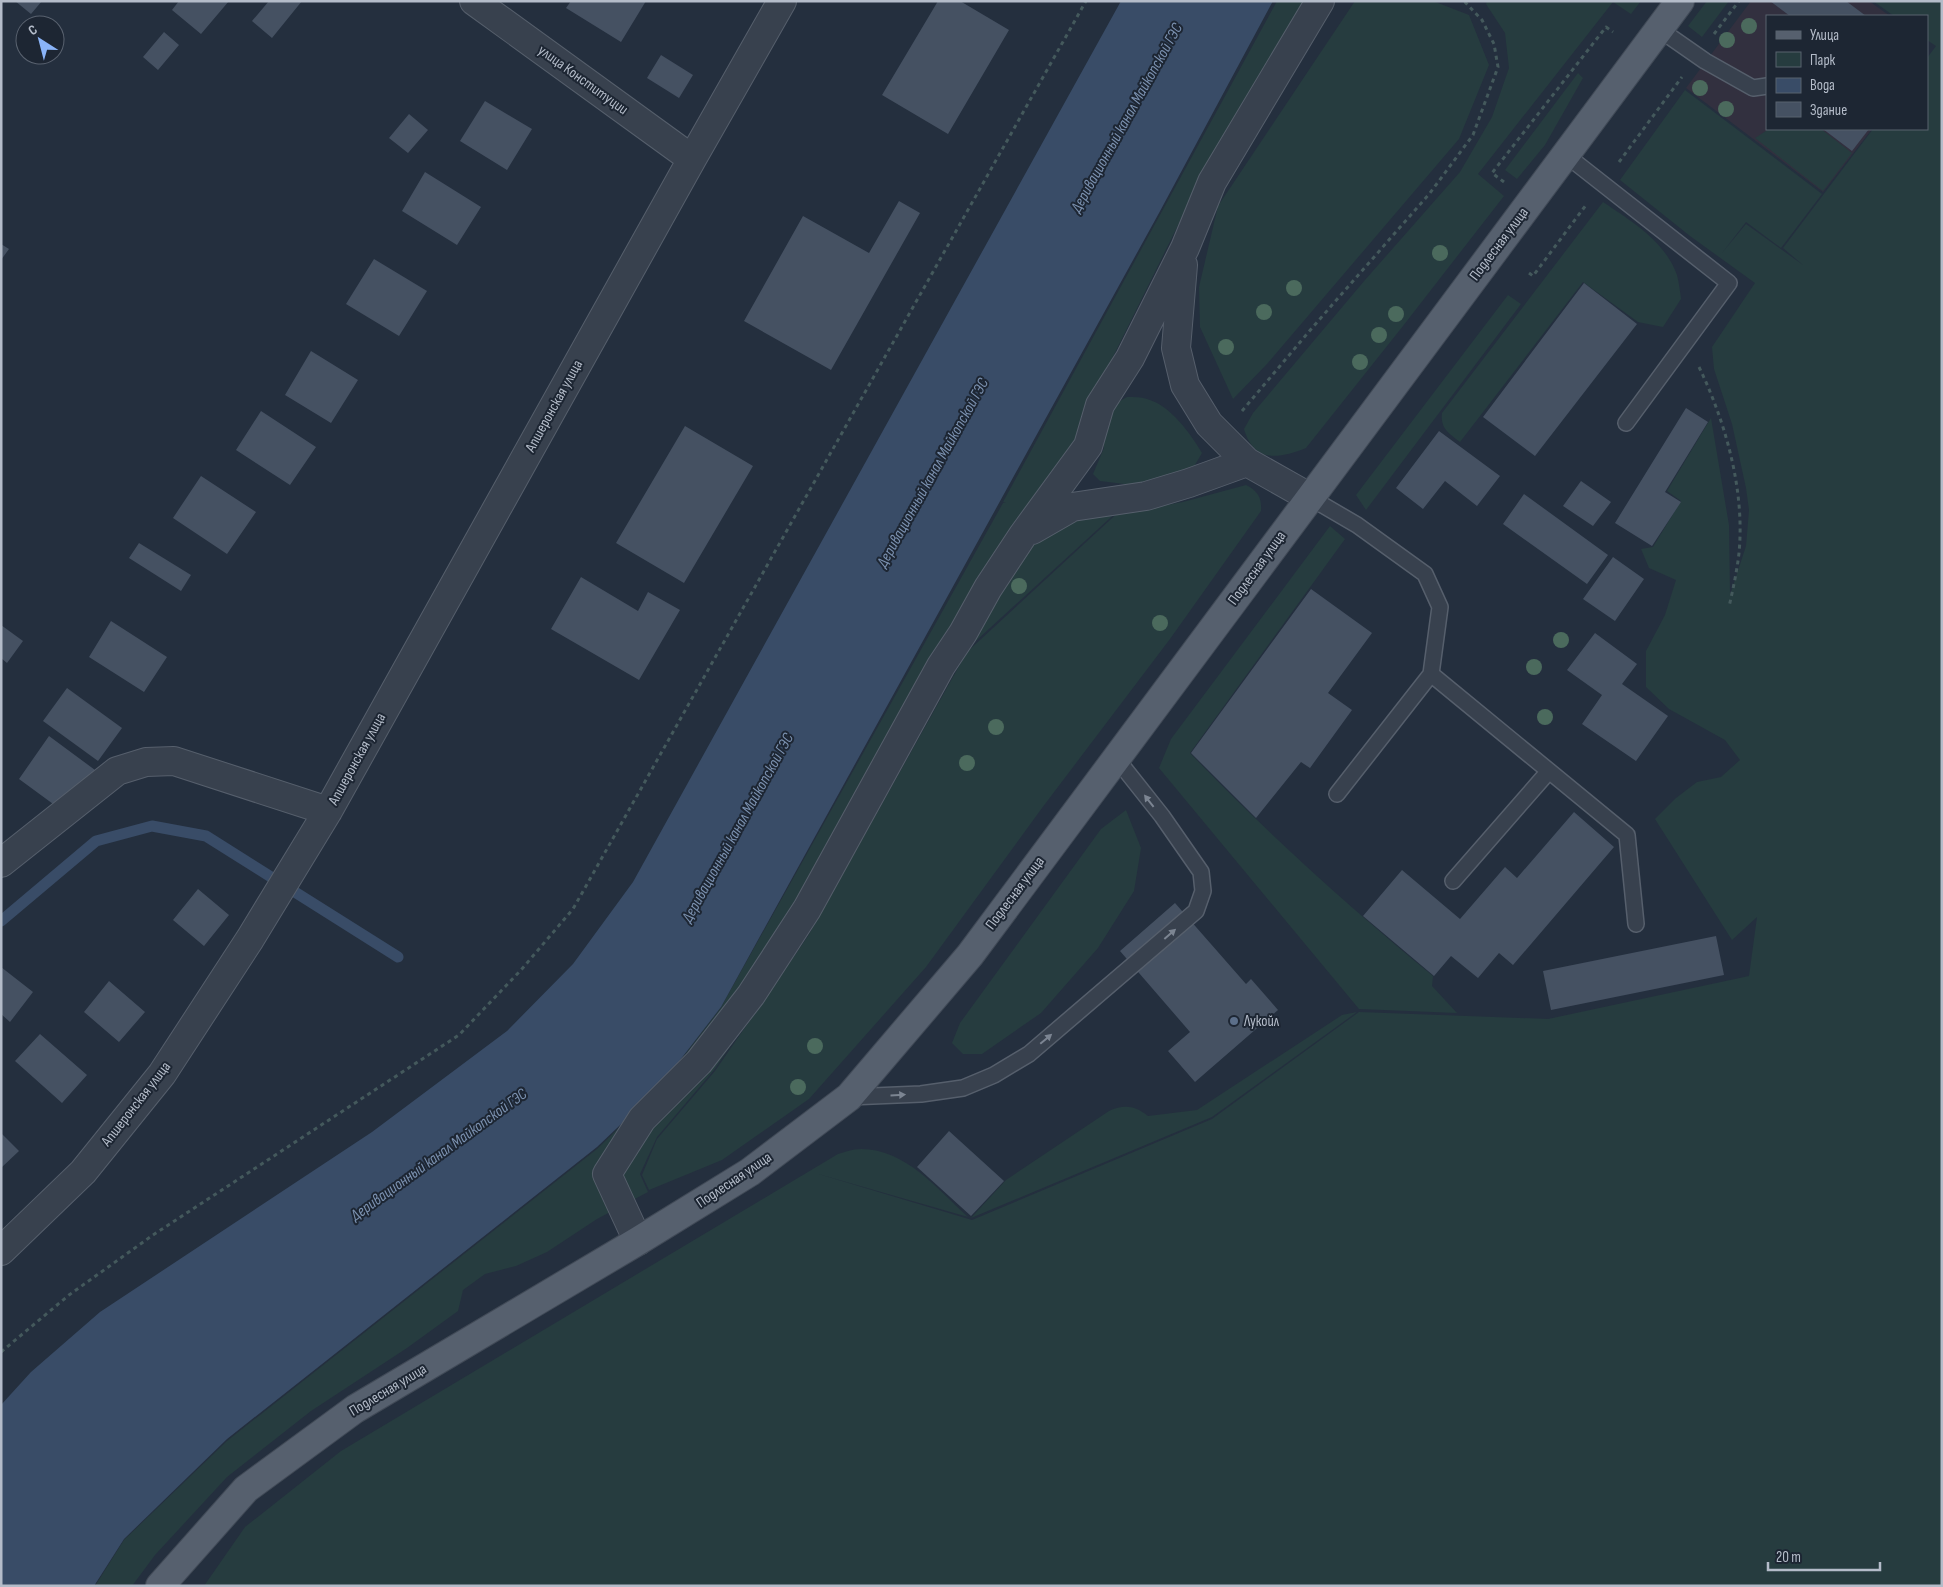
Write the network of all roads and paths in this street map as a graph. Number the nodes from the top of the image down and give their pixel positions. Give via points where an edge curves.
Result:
1 (474, 1) edge
2 (782, 1) edge
3 (1086, 1) edge
4 (1320, 1) edge
5 (1465, 1) edge
6 (1680, 1) edge
7 (1739, 1) edge
8 (1659, 29) junction
9 (1613, 32) dead end
10 (1698, 56) junction
11 (1766, 86) edge
12 (1566, 155) junction
13 (692, 159) junction
14 (1603, 184) junction
15 (1510, 187) dead end
16 (1185, 248) junction
17 (1529, 273) dead end
18 (1686, 340) junction
19 (1626, 422) dead end
20 (1221, 437) junction
21 (1247, 462) junction
22 (1309, 497) junction
23 (1023, 535) junction
24 (1730, 606) dead end
25 (1431, 674) junction
26 (1116, 758) junction
27 (1549, 771) junction
28 (1337, 794) dead end
29 (328, 811) junction
30 (1, 863) edge
31 (1453, 882) dead end
32 (1636, 924) dead end
33 (849, 1097) junction
34 (638, 1241) junction
35 (1, 1251) edge
36 (1, 1352) edge
37 (160, 1586) edge

1 - 13 street, улица Конституции
2 - 13 street, Апшеронская улица
3 - 36 path via 573,909 459,1035 153,1235 69,1295
4 - 16 street via 1212,182
5 - 20 path via 1482,20 1494,44 1498,66 1473,135 1430,193
6 - 8 main road, Подлесная улица
7 - 10 path
8 - 10 lane
8 - 12 main road, Подлесная улица
9 - 15 path via 1606,27 1492,173
10 - 11 lane via 1754,88
10 - 14 path
12 - 14 lane
12 - 22 main road, Подлесная улица
13 - 29 street, Апшеронская улица
14 - 17 path via 1533,276
14 - 18 lane via 1729,283
16 - 20 street via 1176,348 1185,385
16 - 23 street via 1130,358 1100,405 1088,446
18 - 19 lane
18 - 24 path via 1714,397 1733,461 1739,552
20 - 21 street
21 - 22 street
21 - 23 street via 1146,496 1072,507
22 - 25 lane via 1357,525 1426,574 1440,607
22 - 26 main road, Подлесная улица
23 - 34 street via 941,666 807,909 751,995 699,1062 642,1120 608,1174
25 - 27 lane
25 - 28 lane
26 - 33 main road, Подлесная улица via 970,955
33 -> 26 lane via 922,1094 963,1088 994,1075 1029,1054 1196,911 1202,891 1200,872 1162,816
27 - 31 lane
27 - 32 lane via 1627,835
29 - 30 street, Апшеронская улица via 174,761 146,762 117,771
29 - 35 street, Апшеронская улица via 162,1074 83,1172
33 - 34 main road, Подлесная улица via 750,1172
34 - 37 main road, Подлесная улица via 355,1409 246,1489

